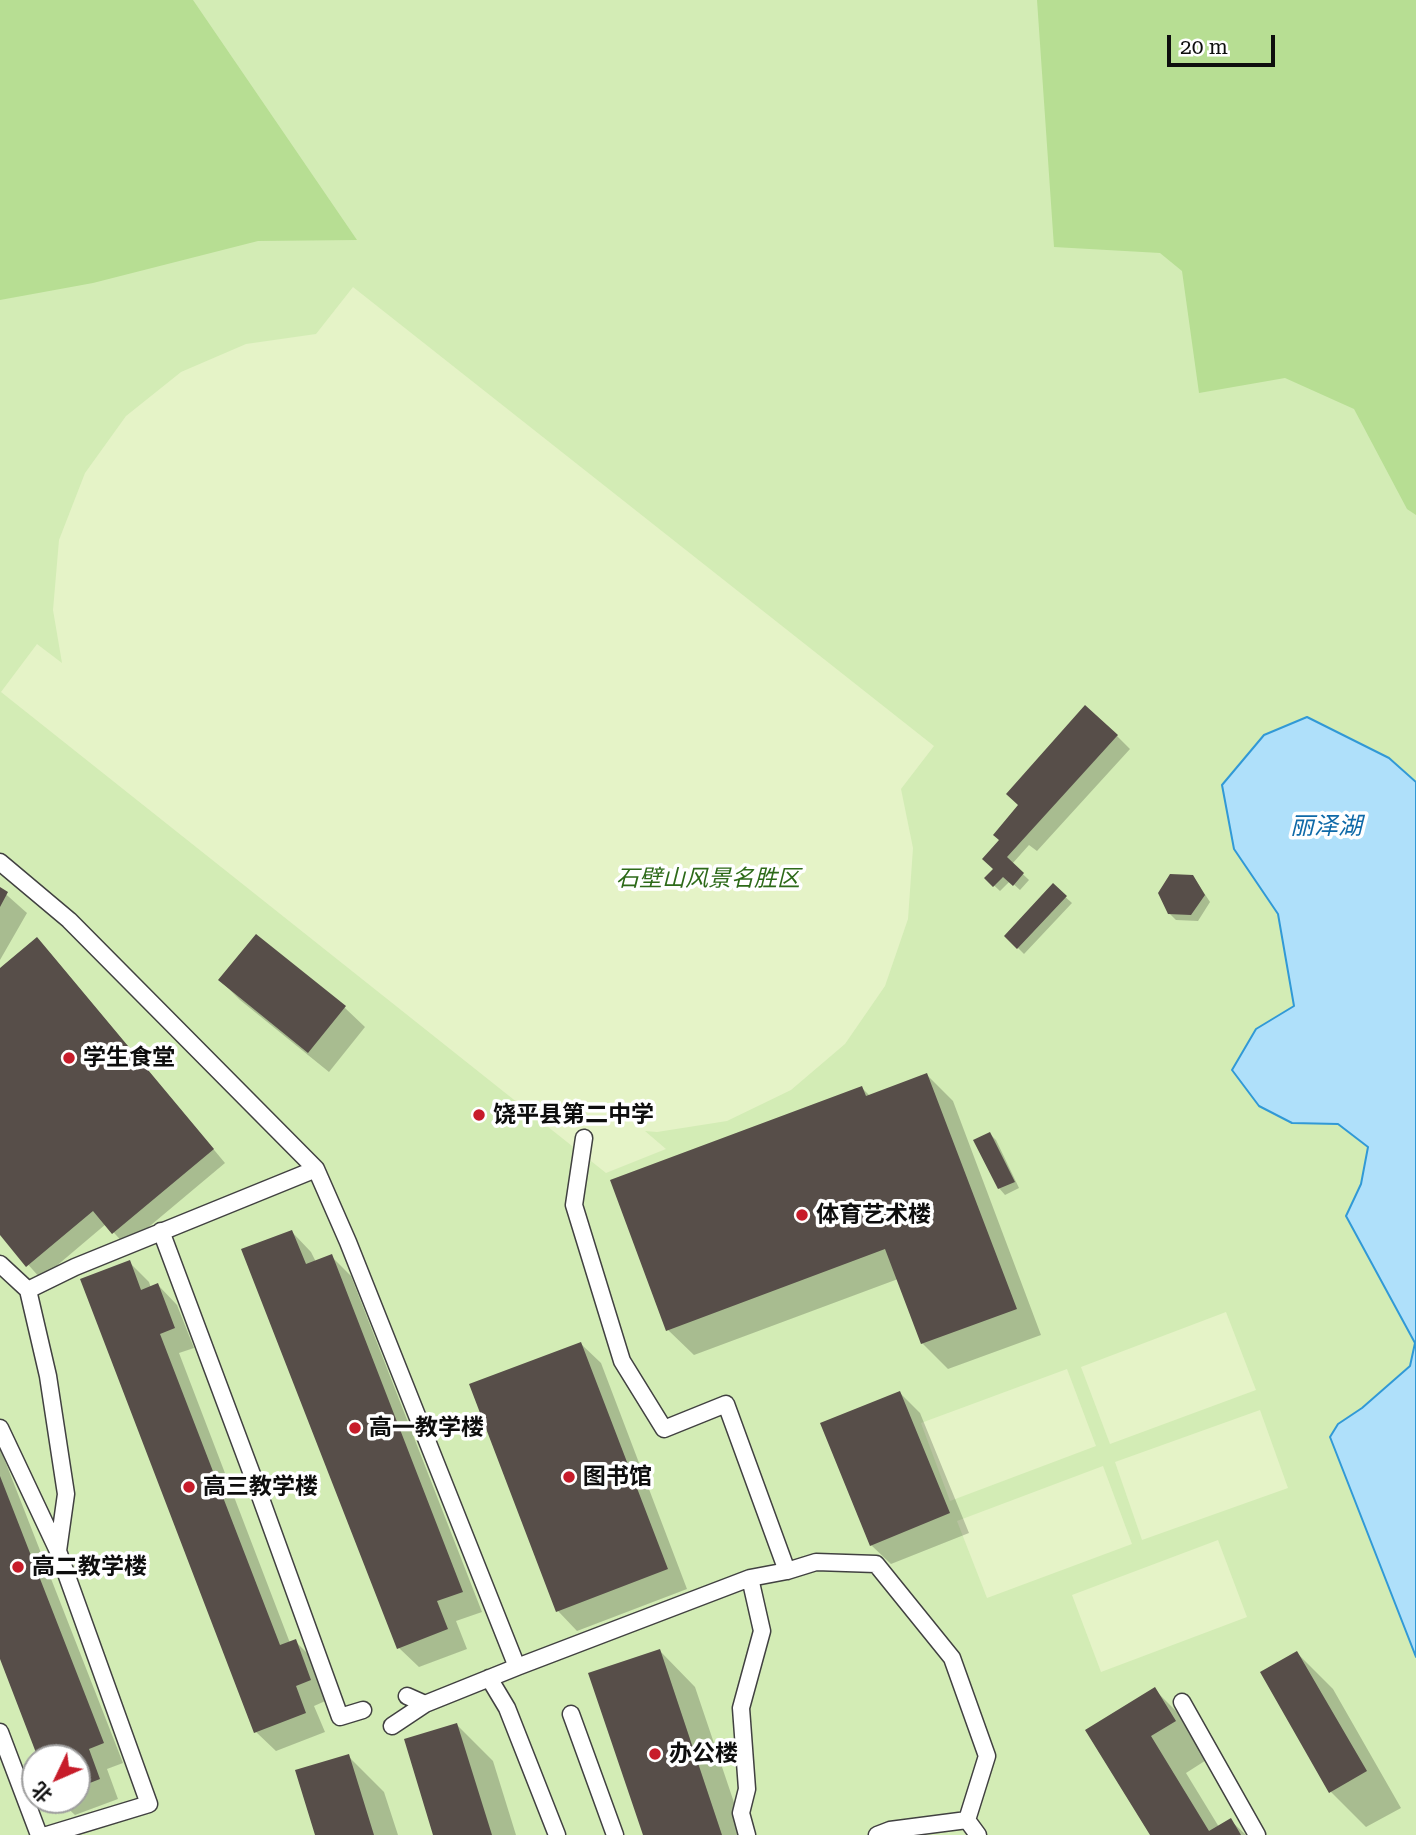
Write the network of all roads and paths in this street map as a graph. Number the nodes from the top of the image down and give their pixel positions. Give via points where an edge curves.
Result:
1 (0, 862) edge
2 (584, 1138) dead end
3 (316, 1169) junction
4 (161, 1231) junction
5 (0, 1264) edge
6 (28, 1290) junction
7 (0, 1428) edge
8 (58, 1551) junction
9 (787, 1571) junction
10 (750, 1578) junction
11 (517, 1667) junction
12 (489, 1678) junction
13 (407, 1696) dead end
14 (1182, 1702) dead end
15 (425, 1704) junction
16 (363, 1710) dead end
17 (571, 1714) dead end
18 (392, 1726) dead end
19 (0, 1732) edge
20 (967, 1820) junction
21 (39, 1835) edge
22 (47, 1835) edge
23 (557, 1835) edge
24 (615, 1835) edge
25 (747, 1835) edge
26 (877, 1835) edge
27 (978, 1835) edge
28 (1257, 1835) edge

1 - 3 lane via 69,920
2 - 9 lane via 574,1205 622,1361 664,1429 726,1404
3 - 4 lane
3 - 11 lane
4 - 6 lane
4 - 16 lane via 340,1717
5 - 6 lane
6 - 8 lane via 48,1376 66,1494
7 - 8 lane
8 - 22 lane via 149,1804
9 - 10 lane
9 - 20 lane via 816,1562 876,1564 952,1658 987,1756
10 - 11 lane
10 - 25 lane via 762,1631 741,1707 747,1789 741,1813
11 - 12 lane
12 - 15 lane
12 - 23 lane via 507,1708
13 - 15 lane
14 - 28 lane
15 - 18 lane
17 - 24 lane
19 - 21 lane
20 - 26 lane
20 - 27 lane

